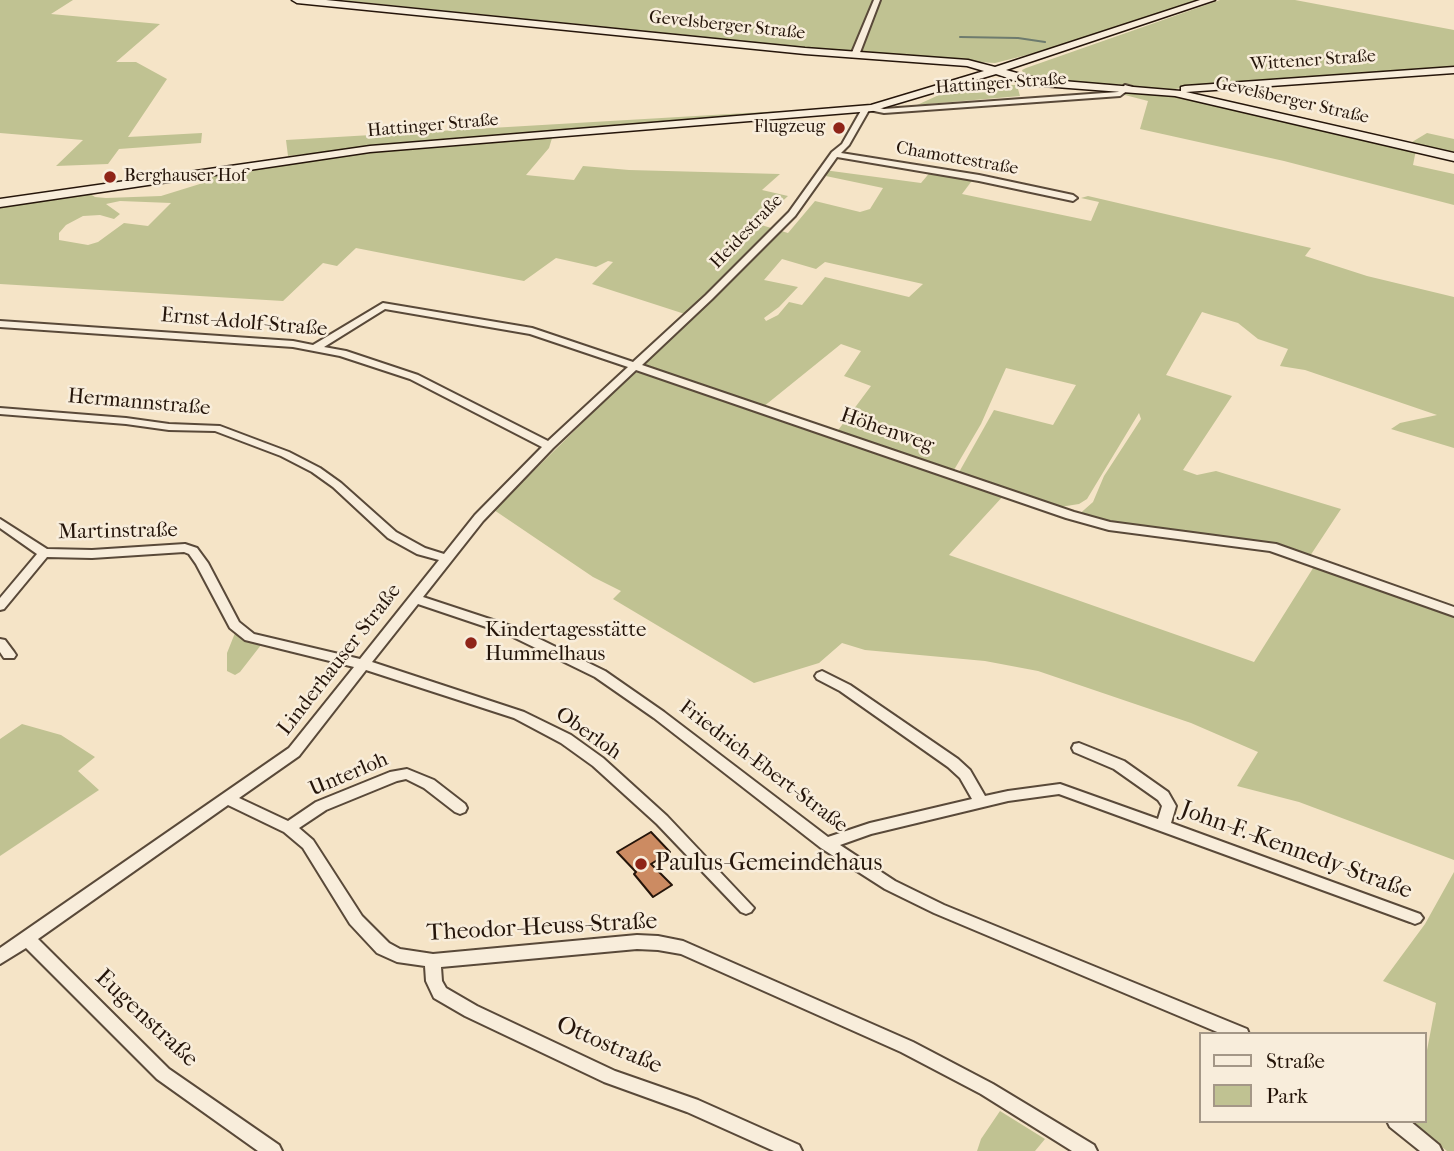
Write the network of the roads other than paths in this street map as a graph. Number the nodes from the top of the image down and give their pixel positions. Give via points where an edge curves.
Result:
1 (298, 0) edge
2 (877, 0) edge
3 (1210, 0) edge
4 (855, 55) junction
5 (1021, 63) junction
6 (968, 65) junction
7 (1454, 70) edge
8 (991, 72) junction
9 (960, 82) junction
10 (1018, 82) junction
11 (1042, 83) junction
12 (1128, 87) junction
13 (1175, 93) junction
14 (869, 109) junction
15 (835, 154) junction
16 (1454, 157) edge
17 (1073, 198) dead end
18 (0, 203) edge
19 (0, 324) edge
20 (316, 347) junction
21 (635, 364) junction
22 (0, 411) edge
23 (549, 446) junction
24 (0, 523) edge
25 (44, 552) junction
26 (446, 558) junction
27 (415, 598) junction
28 (0, 607) edge
29 (1454, 612) edge
30 (0, 643) edge
31 (9, 655) dead end
32 (363, 665) junction
33 (822, 676) dead end
34 (1079, 748) dead end
35 (228, 799) junction
36 (982, 803) junction
37 (460, 808) dead end
38 (1162, 827) junction
39 (289, 828) junction
40 (826, 844) junction
41 (746, 908) dead end
42 (1415, 918) dead end
43 (27, 939) junction
44 (0, 957) edge
45 (433, 961) junction
46 (1236, 1032) edge
47 (1398, 1123) edge
48 (272, 1151) edge
49 (793, 1151) edge
50 (1088, 1151) edge
51 (1433, 1151) edge

1 - 4 main road, Gevelsberger Straße
2 - 4 street
3 - 5 main road, Hattinger Straße
4 - 6 main road, Gevelsberger Straße
5 - 6 main road
5 - 8 main road, Hattinger Straße
5 - 11 main road, Hattinger Straße via 1020,74
6 - 8 main road, Gevelsberger Straße
6 - 9 main road via 972,71
7 - 13 main road, Wittener Straße via 1192,88
8 - 9 main road, Hattinger Straße
8 - 10 main road, Gevelsberger Straße
8 - 11 main road, Gevelsberger Straße
9 - 10 main road, Gevelsberger Straße
9 - 14 main road, Hattinger Straße
10 - 11 main road, Gevelsberger Straße
11 - 12 main road, Gevelsberger Straße
12 - 13 main road, Gevelsberger Straße
12 - 14 street, Hattinger Straße via 1120,93
13 - 16 main road, Gevelsberger Straße
14 - 15 street, Heidestraße
14 - 18 main road, Hattinger Straße via 382,148
15 - 17 street, Chamottestraße
15 - 21 street, Heidestraße via 792,214
19 - 20 street, Ernst-Adolf-Straße
20 - 21 street, Höhenweg via 383,306 532,331
20 - 23 street, Ernst-Adolf-Straße via 414,377
21 - 23 street, Linderhauser Straße
21 - 29 street, Höhenweg via 1070,515 1109,526 1272,547
22 - 26 street, Hermannstraße via 216,428 316,470 392,536
23 - 26 street, Linderhauser Straße
24 - 25 street, Martinstraße
25 - 28 street
25 - 32 street, Martinstraße via 185,548 202,563 241,631
26 - 27 street, Linderhauser Straße
27 - 32 street, Linderhauser Straße
27 - 40 street, Friedrich-Ebert-Straße via 512,631 600,674
30 - 31 street
32 - 35 street, Linderhauser Straße via 294,752
32 - 41 street, Oberloh via 472,697 566,739 662,821
33 - 36 street via 953,763
34 - 38 street, John-F.-Kennedy-Straße via 1119,765 1163,796 1169,806
35 - 39 street, Theodor-Heuss-Straße
35 - 43 street, Linderhauser Straße
36 - 38 street, John-F.-Kennedy-Straße via 1060,789
36 - 40 street, John-F.-Kennedy-Straße
37 - 39 street, Unterloh via 407,774 321,806
38 - 42 street, John-F.-Kennedy-Straße
39 - 45 street, Theodor-Heuss-Straße via 308,844 370,936 397,955
40 - 46 street, Friedrich-Ebert-Straße via 879,879 939,909
43 - 44 street, Linderhauser Straße
43 - 48 street, Eugenstraße via 163,1074
45 - 49 street, Ottostraße via 440,993 471,1011 610,1077 692,1106
45 - 50 street, Theodor-Heuss-Straße via 637,942 683,948 907,1047
47 - 51 street

